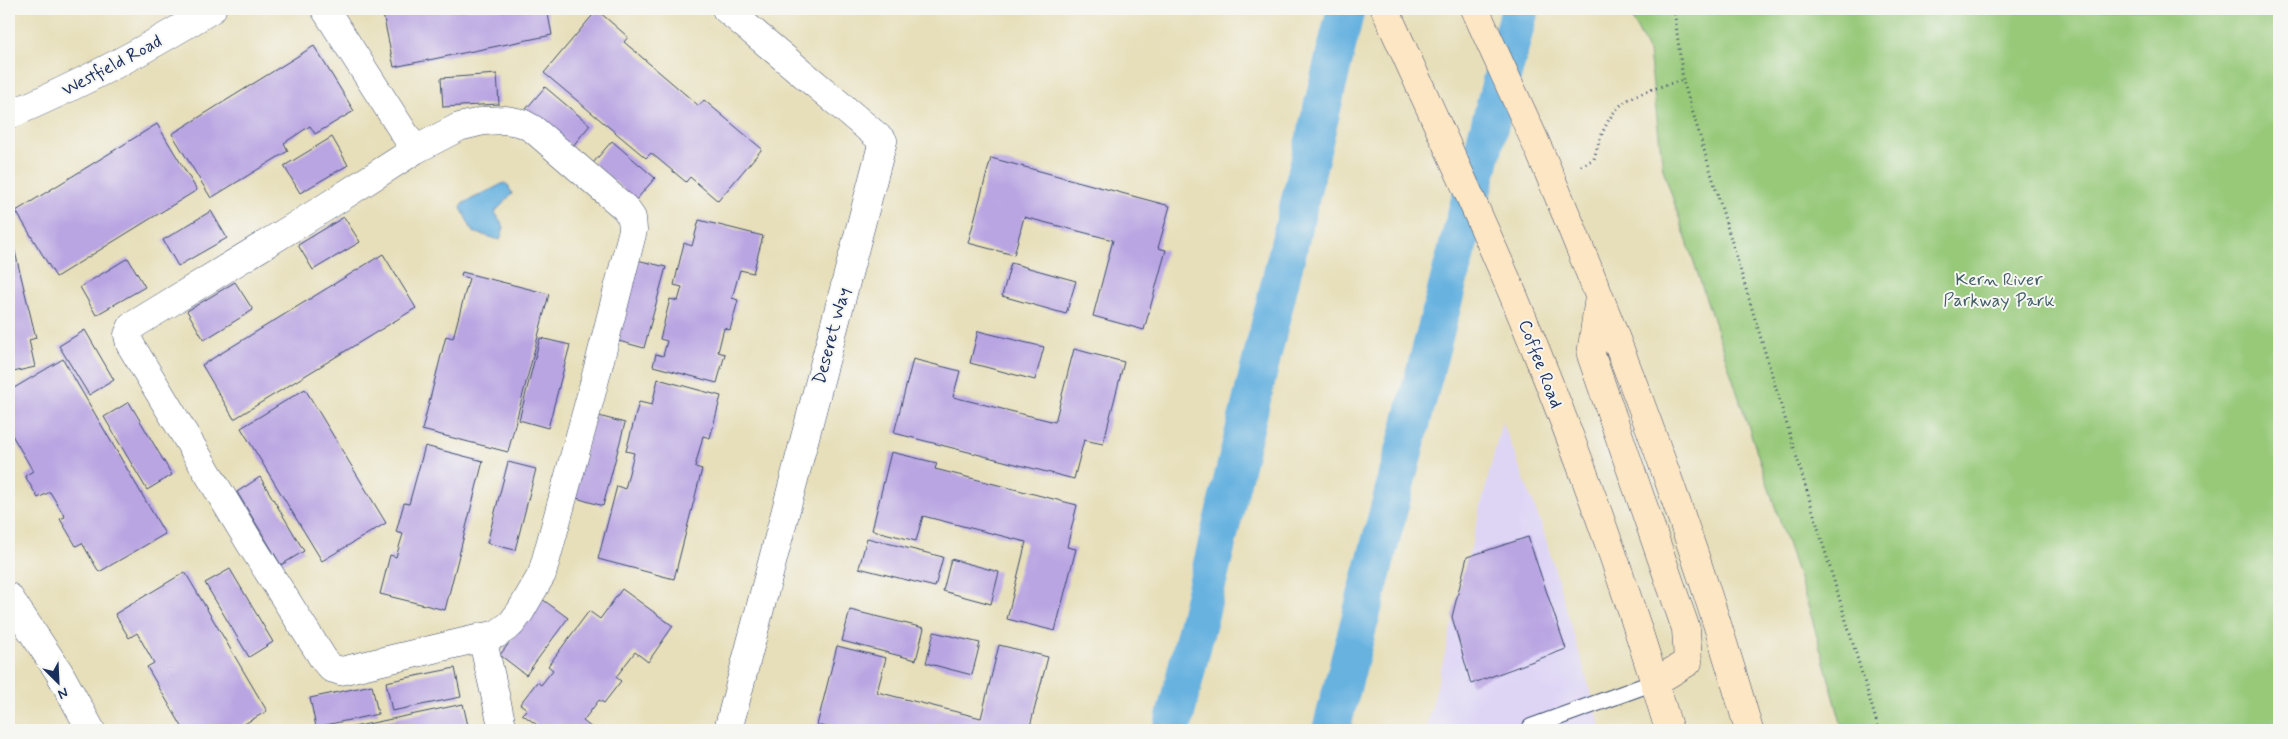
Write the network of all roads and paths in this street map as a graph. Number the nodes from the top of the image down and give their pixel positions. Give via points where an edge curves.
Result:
1 (212, 9) edge
2 (326, 9) edge
3 (726, 9) edge
4 (1385, 9) edge
5 (1475, 9) edge
6 (1674, 9) edge
7 (1683, 80) junction
8 (9, 115) edge
9 (415, 150) junction
10 (1550, 176) junction
11 (1599, 294) junction
12 (9, 597) edge
13 (482, 637) junction
14 (1655, 682) junction
15 (90, 730) edge
16 (503, 730) edge
17 (728, 730) edge
18 (1532, 730) edge
19 (1669, 730) edge
20 (1749, 730) edge
21 (1878, 730) edge

1 - 8 street, Westfield Road via 155,45 65,91
2 - 9 street
3 - 17 street, Deseret Way via 883,141
4 - 14 main road, Coffee Road via 1513,296 1593,502
5 - 10 main road
6 - 7 path
7 - 10 path via 1628,97 1609,116 1594,159
7 - 21 path
9 - 13 street via 460,127 498,120 522,122 618,202 632,218 633,230 542,574 511,624 497,634
9 - 13 street via 132,326 128,335 130,344 250,543 331,668 341,672
10 - 11 main road
11 - 14 main road via 1591,355 1686,629 1688,662
11 - 20 main road via 1671,484
12 - 15 street via 59,672
13 - 16 street
14 - 18 lane via 1530,727
14 - 19 main road, Coffee Road

